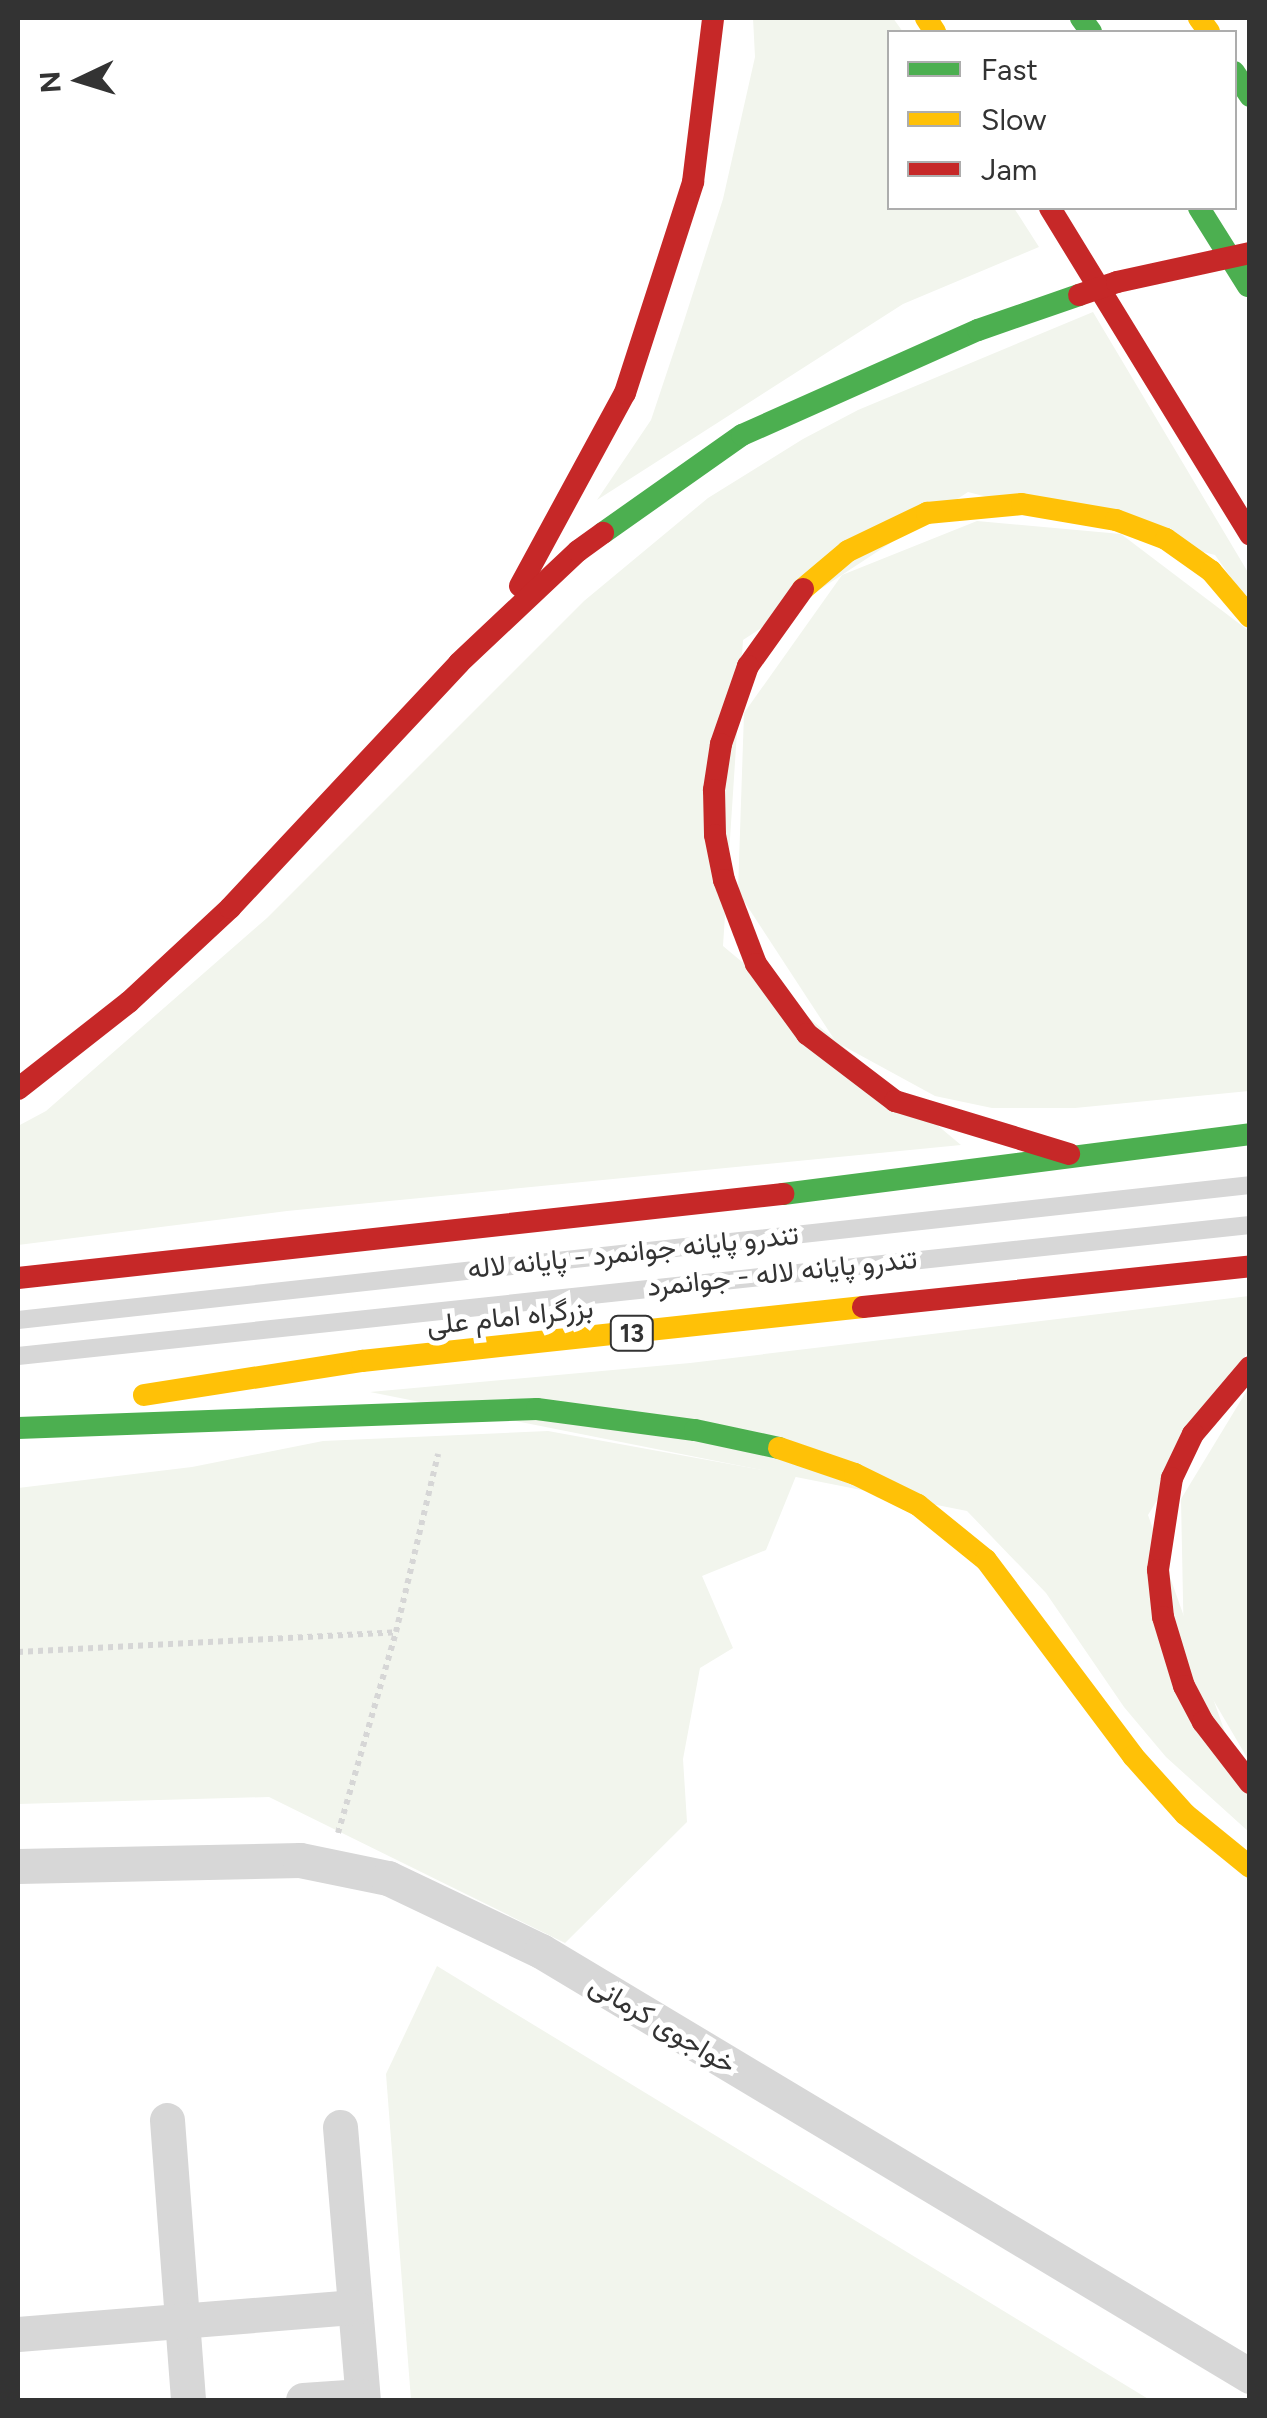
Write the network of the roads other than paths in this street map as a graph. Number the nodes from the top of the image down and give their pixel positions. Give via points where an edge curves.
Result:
1 (714, 18) edge
2 (1051, 210) edge
3 (1201, 210) edge
4 (1250, 253) edge
5 (1250, 288) edge
6 (1250, 534) edge
7 (1250, 616) edge
8 (498, 627) junction
9 (18, 1089) edge
10 (1250, 1134) edge
11 (1069, 1154) junction
12 (1250, 1185) edge
13 (1250, 1225) edge
14 (1250, 1266) edge
15 (18, 1278) edge
16 (18, 1320) edge
17 (18, 1356) edge
18 (1250, 1367) edge
19 (18, 1415) edge
20 (18, 1428) edge
21 (1250, 1783) edge
22 (18, 1866) edge
23 (1250, 1866) edge
24 (167, 2120) dead end
25 (340, 2127) dead end
26 (355, 2306) junction
27 (182, 2321) junction
28 (18, 2334) edge
29 (1250, 2376) edge
30 (362, 2398) edge
31 (188, 2400) edge
32 (303, 2400) edge

1 - 8 main road via 693,182 625,392
2 - 6 main road
3 - 5 main road
4 - 8 main road via 1117,282 978,330 742,435 578,551
7 - 11 main road via 1210,571 1166,539 1116,520 1022,504 927,513 848,551 790,604 748,666 721,744 714,805 724,880 756,964 808,1034 895,1101
8 - 9 main road via 230,908 129,1002
10 - 11 main road
11 - 15 main road via 897,1183
12 - 16 lane, تندرو پایانه جوانمرد - پایانه لاله
13 - 17 lane, تندرو پایانه لاله - جوانمرد
14 - 19 main road, بزرگراه امام علی / 13 via 362,1361
18 - 21 main road via 1193,1434 1172,1478 1158,1570 1162,1617 1184,1686
20 - 23 main road via 537,1409 781,1448 855,1474 918,1505 986,1560 1134,1756 1185,1814
22 - 29 street, خواجوی کرمانی via 300,1860 388,1878 541,1951
24 - 27 street
25 - 26 street
26 - 27 street
26 - 30 street
27 - 28 street
27 - 31 street
30 - 32 street

